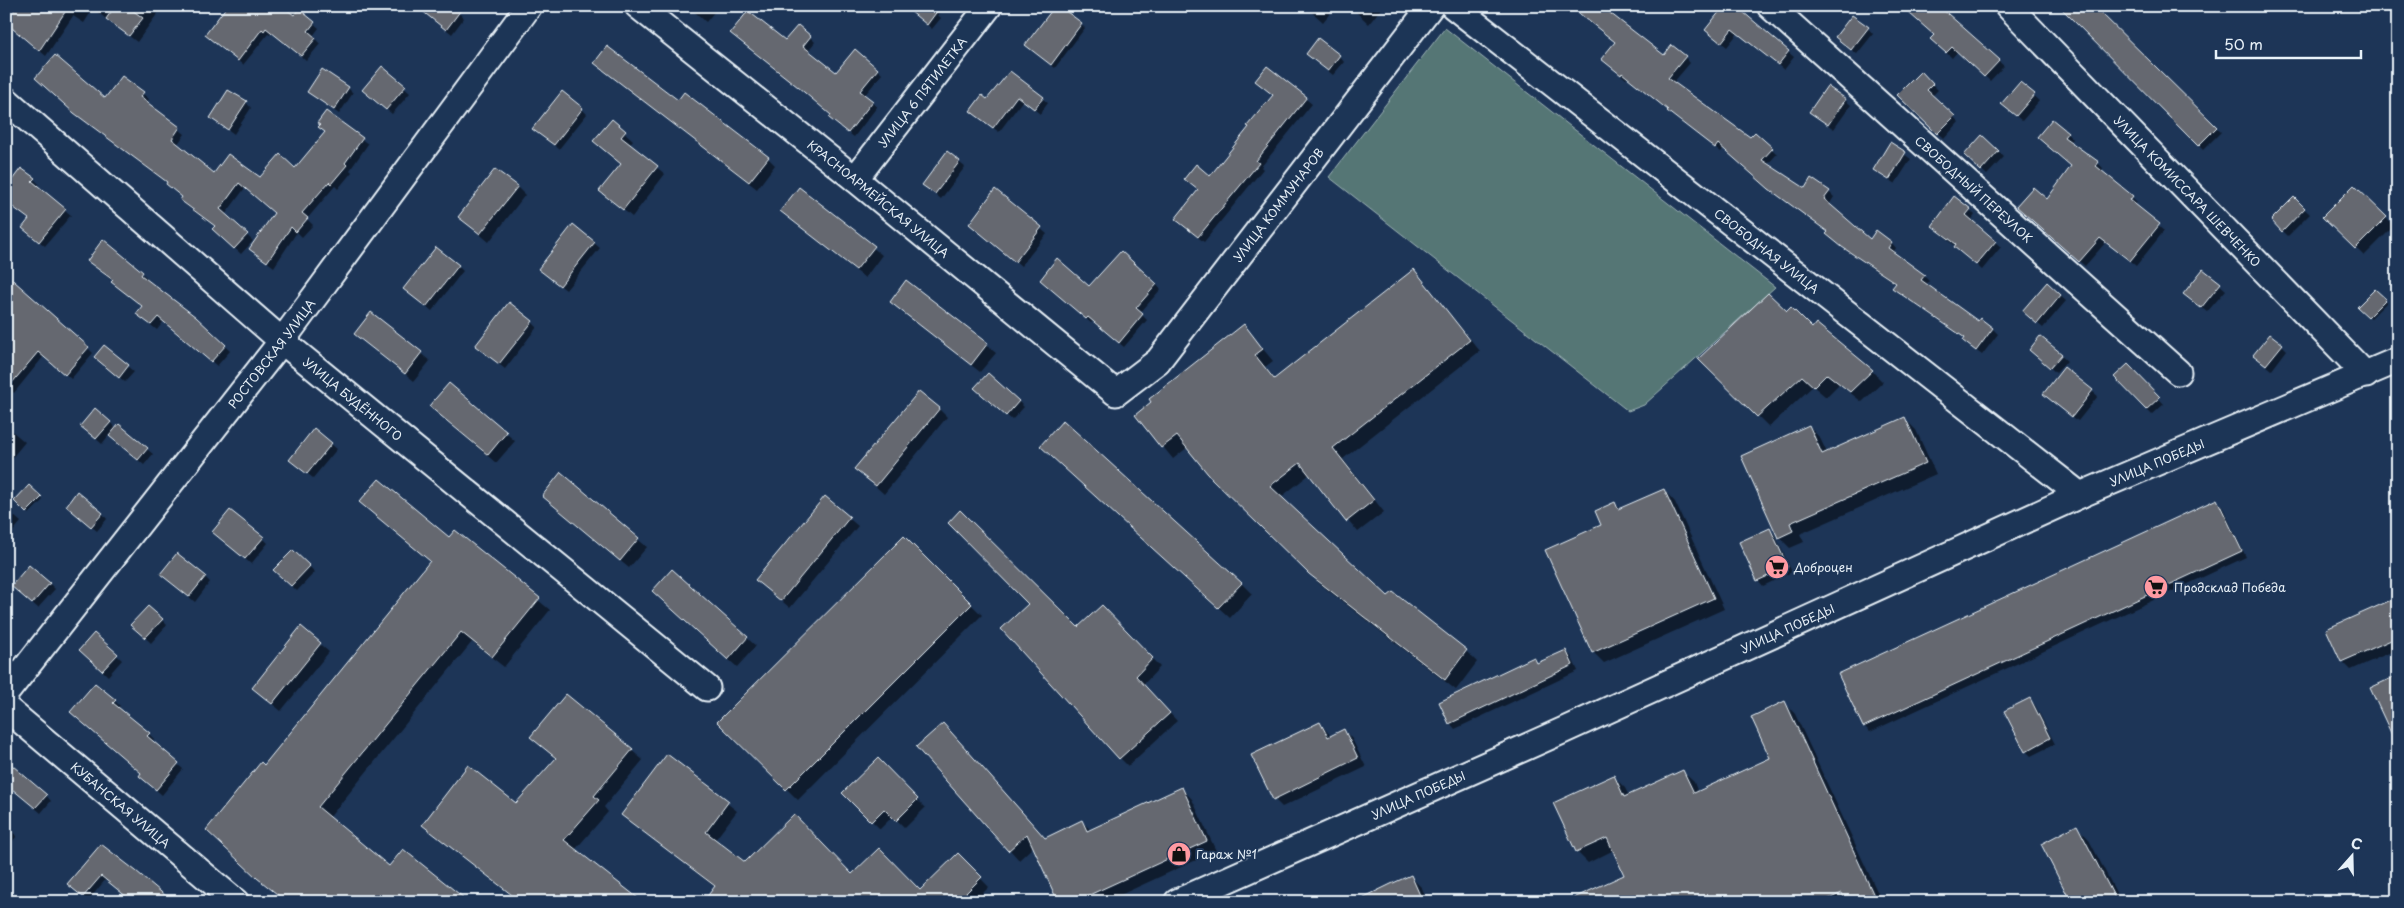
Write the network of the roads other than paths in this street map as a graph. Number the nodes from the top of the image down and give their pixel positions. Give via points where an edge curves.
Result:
1 (530, 6) edge
2 (638, 6) edge
3 (989, 6) edge
4 (1431, 6) edge
5 (1453, 6) edge
6 (1770, 6) edge
7 (2008, 6) edge
8 (6, 100) edge
9 (855, 179) junction
10 (282, 341) junction
11 (2398, 360) edge
12 (2178, 372) dead end
13 (2366, 375) junction
14 (1116, 393) joint
15 (2080, 495) junction
16 (707, 688) dead end
17 (6, 693) edge
18 (6, 708) edge
19 (236, 902) edge
20 (1178, 902) edge

1 - 10 street, РОСТОВСКАЯ УЛИЦА
2 - 9 street, КРАСНОАРМЕЙСКАЯ УЛИЦА
3 - 9 street, УЛИЦА 6 ПЯТИЛЕТКА
4 - 14 street, УЛИЦА КОММУНАРОВ via 1158,362
5 - 15 street, СВОБОДНАЯ УЛИЦА
6 - 12 street, СВОБОДНЫЙ ПЕРЕУЛОК
7 - 13 street, УЛИЦА КОМИССАРА ШЕВЧЕНКО
8 - 10 street, УЛИЦА БУДЁННОГО
9 - 14 street, КРАСНОАРМЕЙСКАЯ УЛИЦА
10 - 16 street, УЛИЦА БУДЁННОГО
10 - 17 street, РОСТОВСКАЯ УЛИЦА
11 - 13 street, УЛИЦА ПОБЕДЫ
13 - 15 street, УЛИЦА ПОБЕДЫ
15 - 20 street, УЛИЦА ПОБЕДЫ
18 - 19 street, КУБАНСКАЯ УЛИЦА

